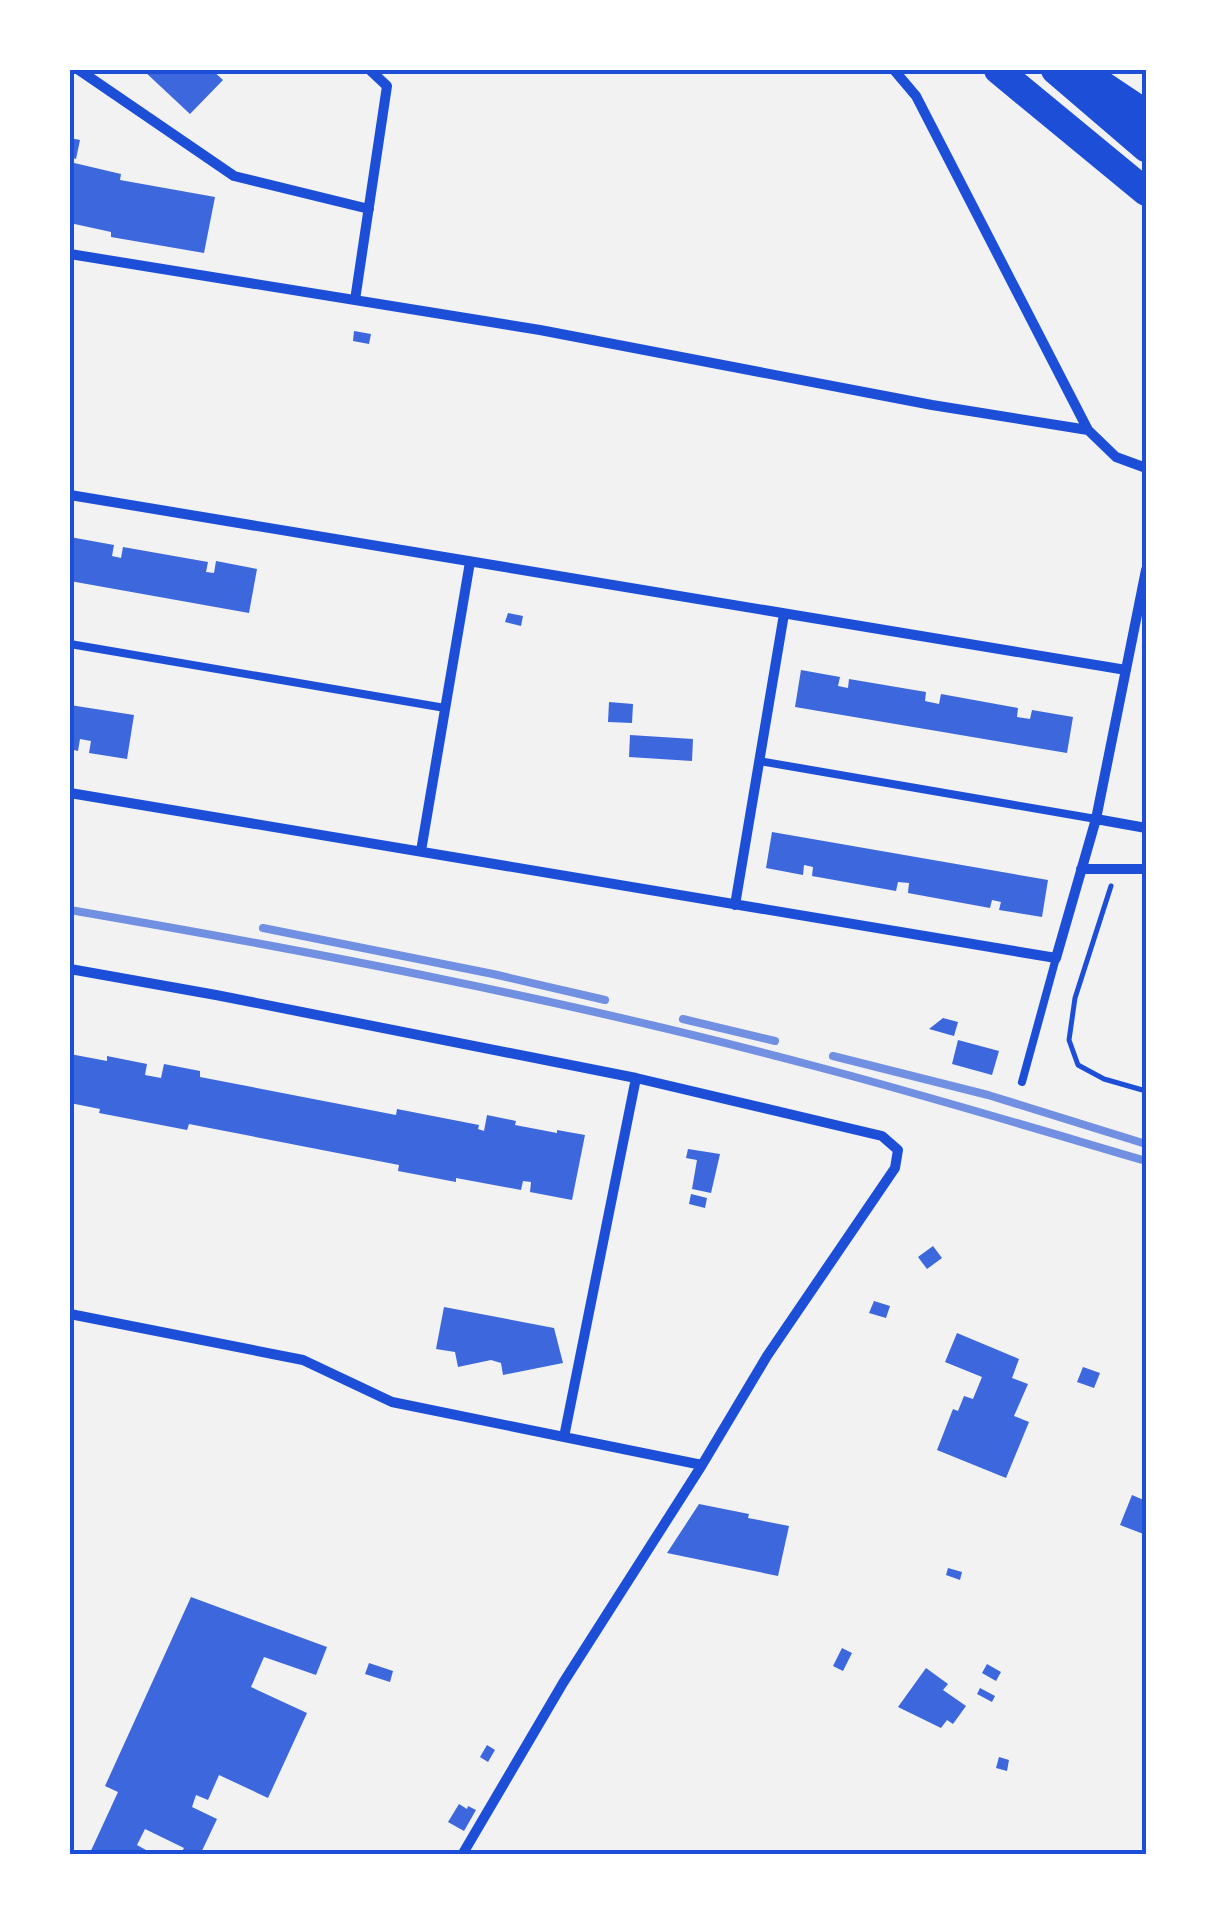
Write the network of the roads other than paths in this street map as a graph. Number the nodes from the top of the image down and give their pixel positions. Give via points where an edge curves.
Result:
1 (79, 70) edge
2 (370, 70) edge
3 (894, 70) edge
4 (998, 70) edge
5 (1054, 70) edge
6 (1080, 70) edge
7 (1146, 114) edge
8 (1077, 136) junction
9 (1146, 148) edge
10 (1146, 192) edge
11 (369, 209) junction
12 (1146, 210) edge
13 (70, 254) edge
14 (356, 300) junction
15 (1088, 430) junction
16 (1146, 468) edge
17 (70, 496) edge
18 (470, 562) junction
19 (1146, 570) edge
20 (784, 614) junction
21 (70, 644) edge
22 (1126, 670) junction
23 (445, 708) junction
24 (760, 762) junction
25 (70, 794) edge
26 (1096, 819) junction
27 (1146, 828) edge
28 (421, 852) junction
29 (1146, 868) edge
30 (1081, 869) junction
31 (735, 905) junction
32 (1056, 958) junction
33 (70, 968) edge
34 (636, 1078) junction
35 (1022, 1082) dead end
36 (70, 1314) edge
37 (564, 1437) junction
38 (702, 1465) junction
39 (462, 1855) edge

1 - 11 street via 234,176
2 - 11 street via 387,86
3 - 15 street via 916,96
4 - 8 highway
5 - 9 highway
6 - 7 highway
8 - 10 highway
8 - 12 highway
11 - 14 street
13 - 14 street
14 - 15 street
15 - 16 street via 1116,457
17 - 18 street
18 - 20 street
18 - 23 street
19 - 22 street
20 - 22 street
20 - 24 street
21 - 23 lane
22 - 26 street
23 - 28 street
24 - 26 lane
24 - 31 street
25 - 28 street
26 - 27 street
26 - 30 street
28 - 31 street
29 - 30 street
30 - 32 street
31 - 32 street
32 - 35 lane
33 - 34 street
34 - 37 street
34 - 38 street via 882,1136 898,1150 895,1168
36 - 37 street via 303,1360 392,1402
37 - 38 street
38 - 39 street

